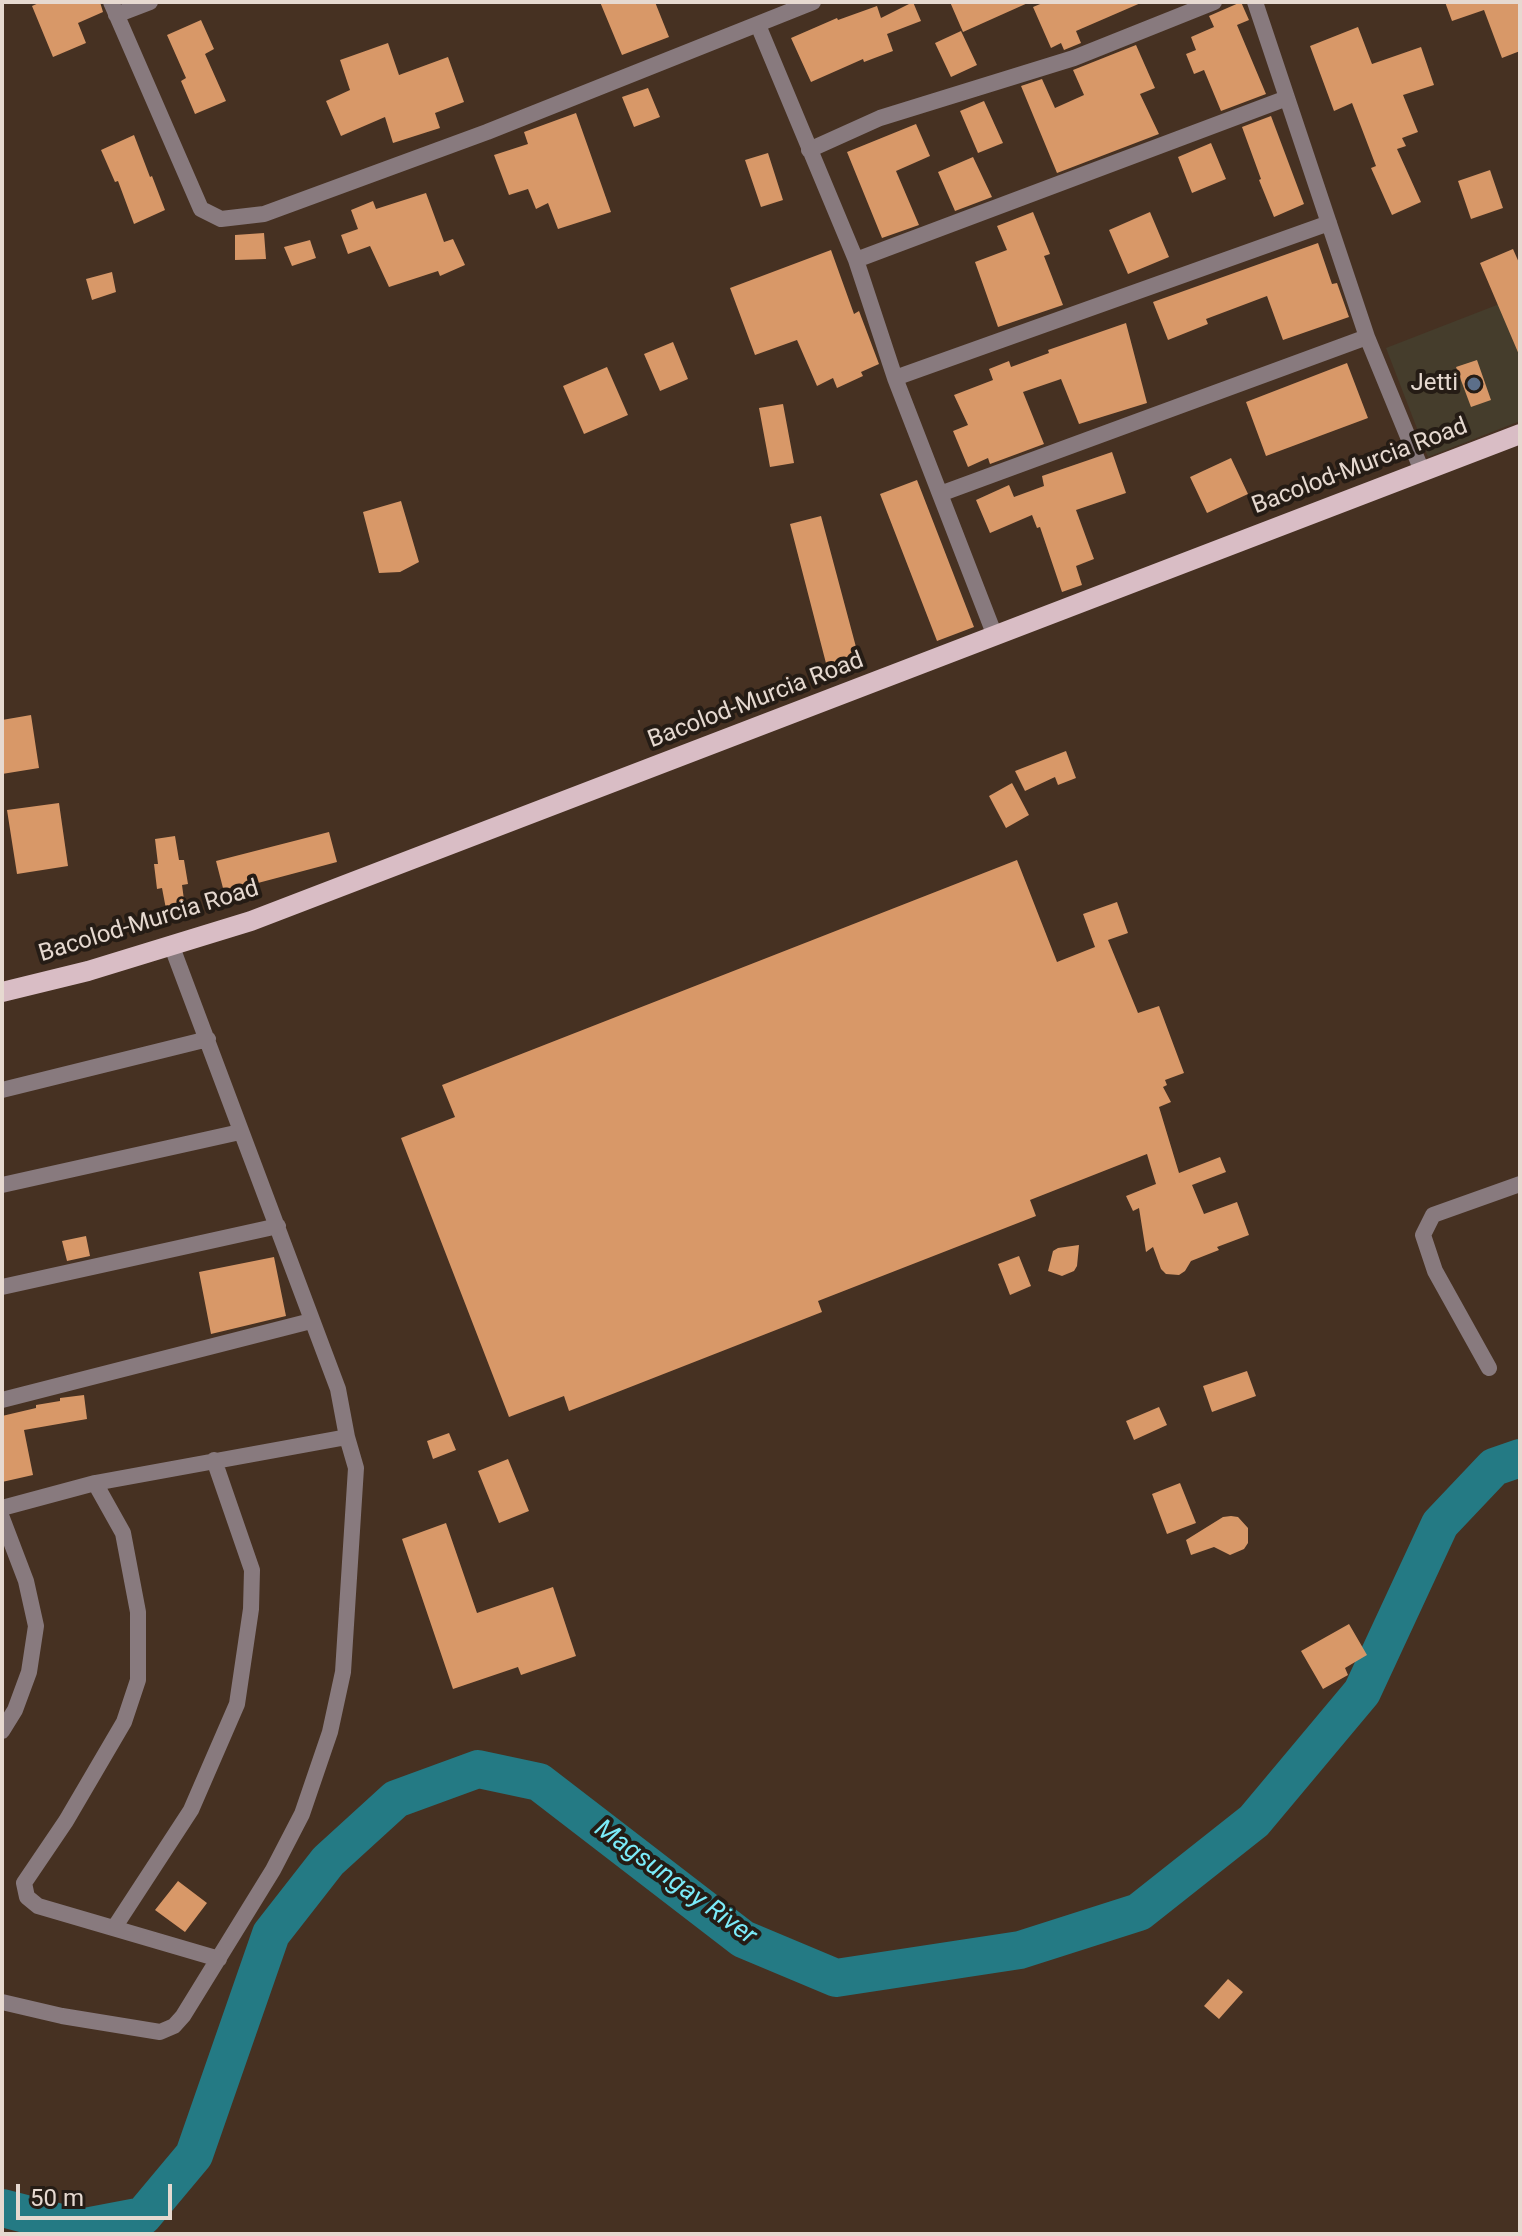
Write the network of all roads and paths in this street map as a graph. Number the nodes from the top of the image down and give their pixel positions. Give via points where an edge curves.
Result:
1 (150, 2) edge
2 (813, 2) edge
3 (1214, 2) edge
4 (1255, 2) edge
5 (114, 8) edge
6 (758, 25) junction
7 (1287, 98) junction
8 (809, 150) junction
9 (1329, 223) junction
10 (856, 260) junction
11 (1367, 337) junction
12 (895, 378) junction
13 (1520, 434) edge
14 (1422, 471) junction
15 (940, 494) junction
16 (995, 636) junction
17 (172, 947) junction
18 (2, 992) edge
19 (208, 1039) junction
20 (2, 1090) edge
21 (240, 1132) junction
22 (1520, 1184) edge
23 (2, 1185) edge
24 (278, 1226) junction
25 (2, 1287) edge
26 (311, 1321) junction
27 (1489, 1368) dead end
28 (2, 1400) edge
29 (347, 1437) junction
30 (214, 1460) junction
31 (95, 1483) junction
32 (2, 1508) edge
33 (2, 1518) edge
34 (2, 1731) edge
35 (114, 1928) junction
36 (219, 1959) junction
37 (2, 2002) edge

1 - 5 street
2 - 6 street
3 - 8 street via 1074,58 880,118
4 - 7 street
5 - 6 street via 201,209 221,219 264,214
6 - 8 street
7 - 9 street
7 - 10 street
8 - 10 street
9 - 11 street
9 - 12 street
10 - 12 street
11 - 14 street
11 - 15 street
12 - 15 street
13 - 14 main road, Bacolod-Murcia Road
14 - 16 main road, Bacolod-Murcia Road
15 - 16 street
16 - 17 main road, Bacolod-Murcia Road via 444,849
17 - 18 main road, Bacolod-Murcia Road
17 - 19 street
19 - 20 street
19 - 21 street
21 - 23 street
21 - 24 street
22 - 27 street via 1433,1215 1423,1235 1435,1271
24 - 25 street
24 - 26 street
26 - 28 street
26 - 29 street via 338,1389
29 - 30 street
29 - 36 street via 356,1468 348,1610 343,1672 330,1732 302,1814
30 - 31 street
30 - 35 street via 252,1570 237,1704 191,1810
31 - 32 street
31 - 35 street via 123,1533 138,1612 138,1680 124,1722 24,1883 27,1897 38,1906
33 - 34 street via 36,1626 29,1672
35 - 36 street
36 - 37 street via 183,2016 160,2032

